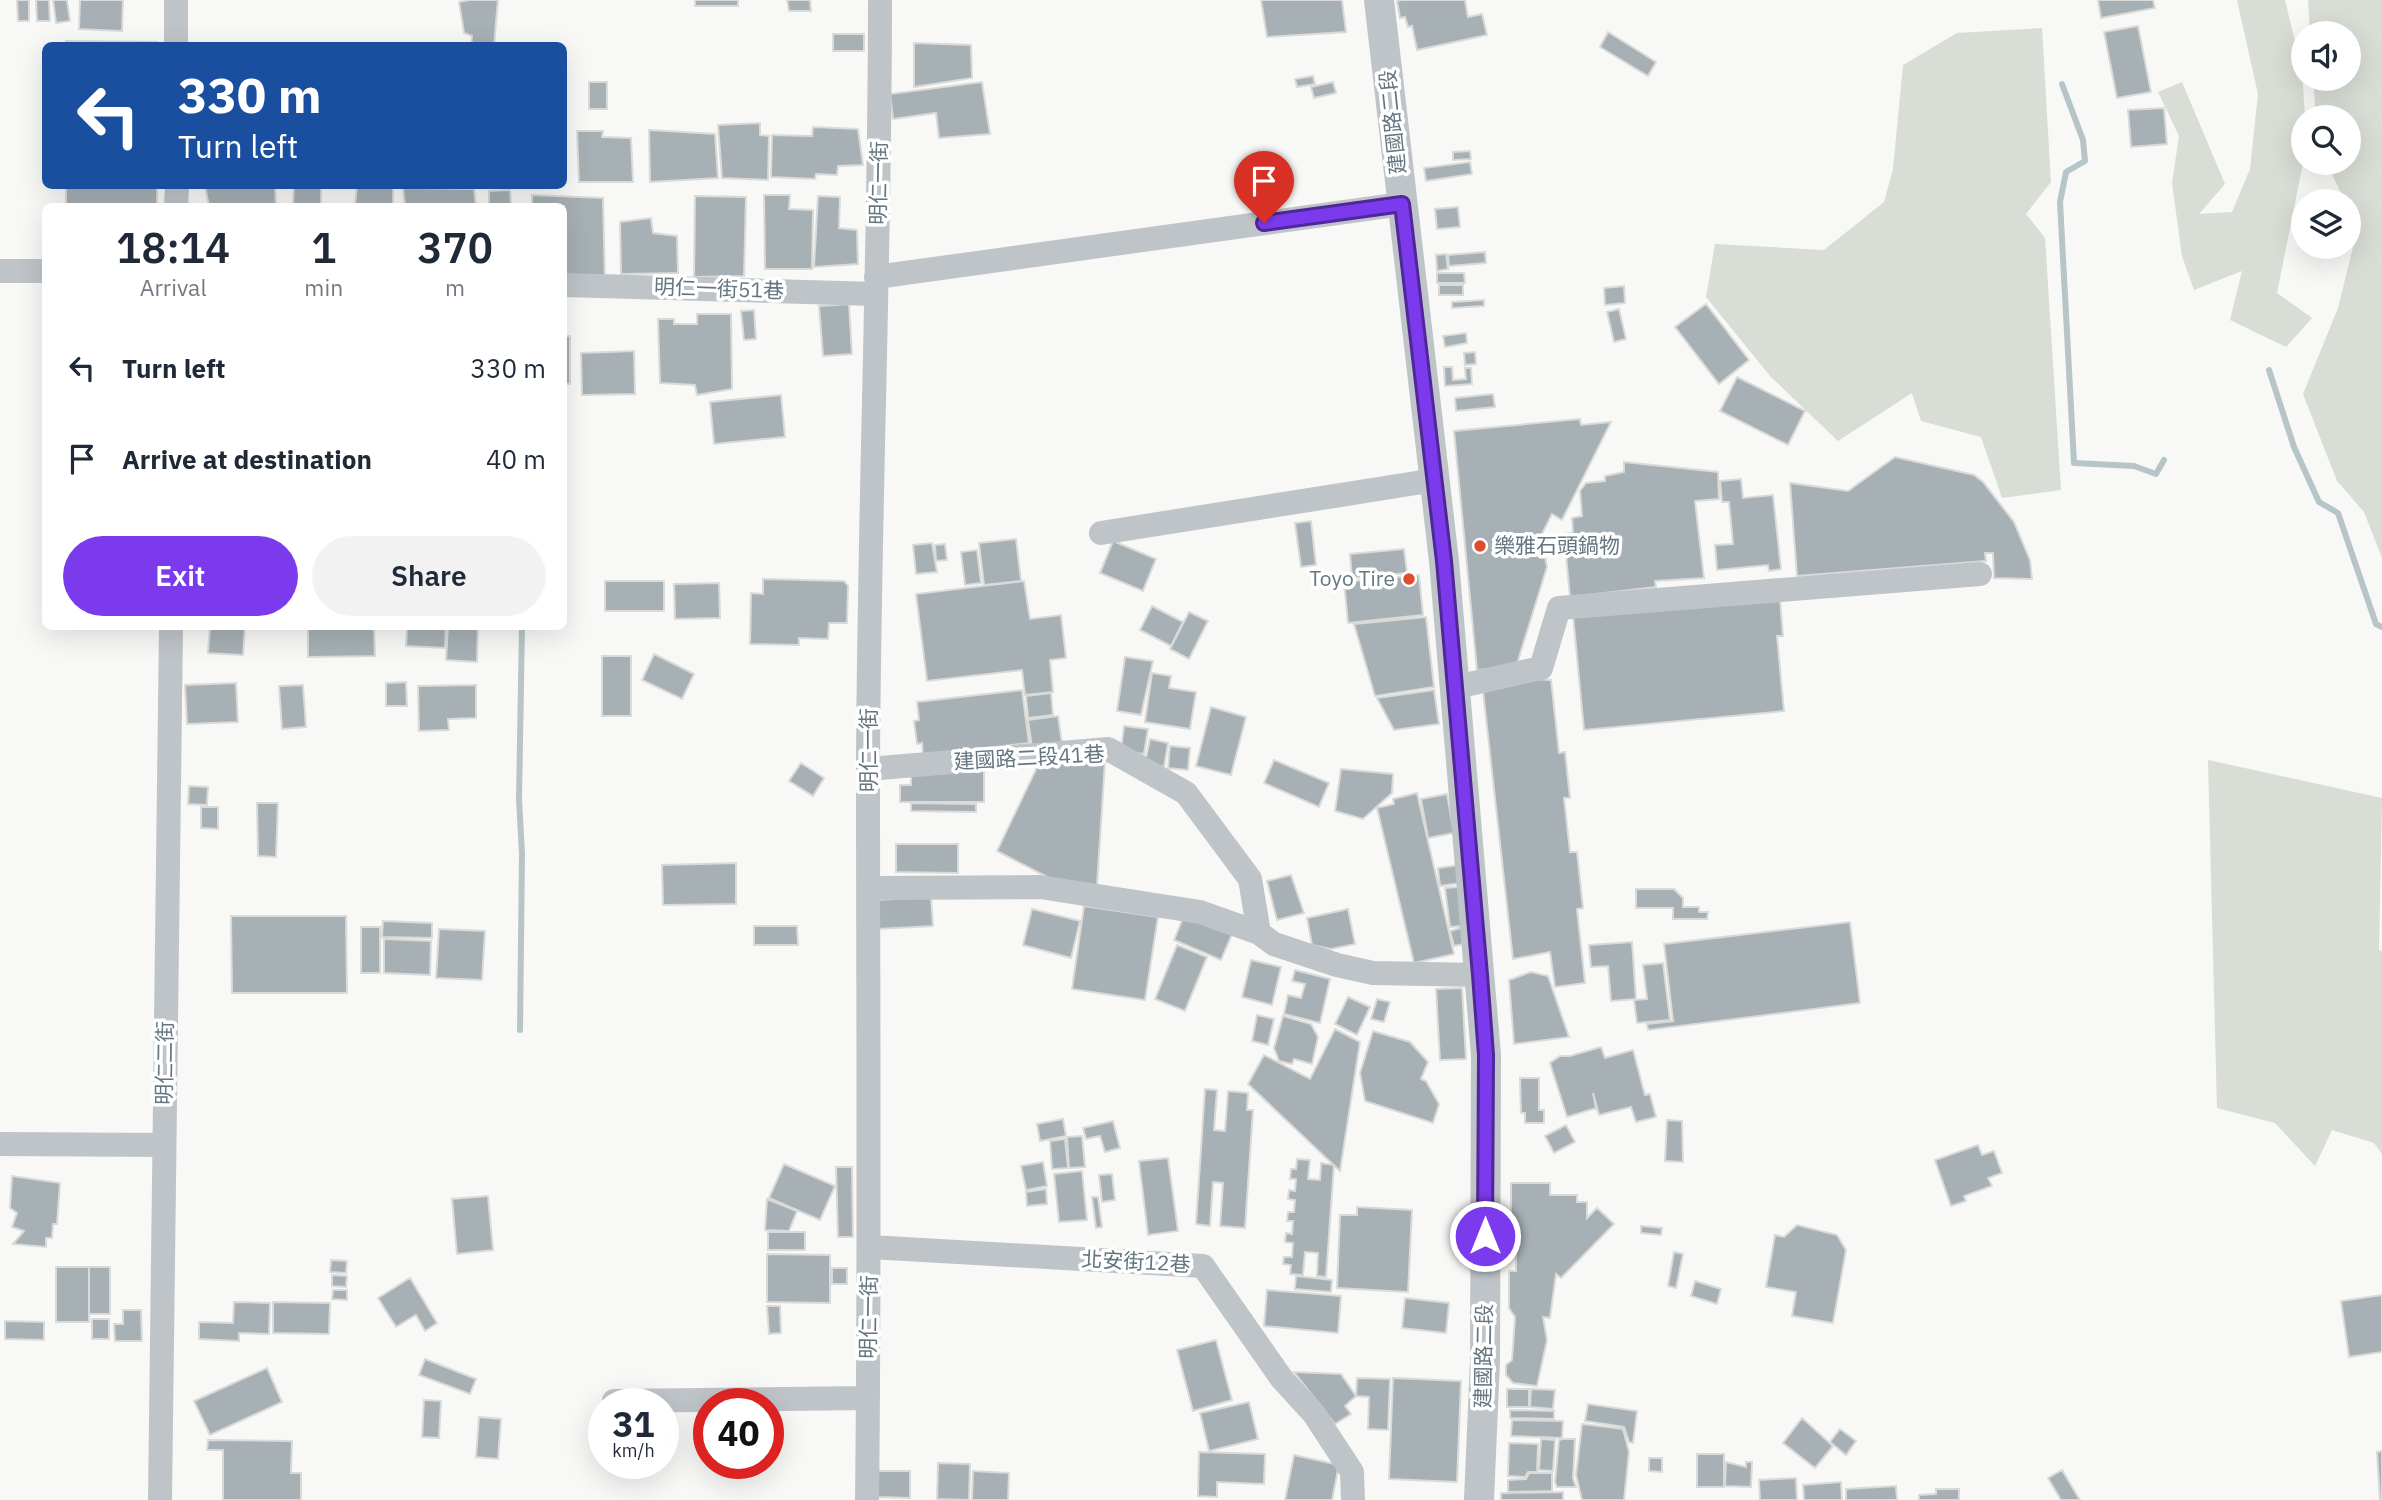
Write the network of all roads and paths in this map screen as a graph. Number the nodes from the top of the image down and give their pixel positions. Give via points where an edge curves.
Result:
1 (176, 0) edge
2 (880, 0) edge
3 (1380, 0) edge
4 (176, 42) edge
5 (1402, 204) junction
6 (0, 271) edge
7 (42, 271) edge
8 (567, 285) edge
9 (876, 285) junction
10 (1435, 480) junction
11 (1101, 533) dead end
12 (1980, 574) dead end
13 (172, 630) edge
14 (1456, 687) junction
15 (869, 769) junction
16 (870, 888) junction
17 (1259, 933) junction
18 (1480, 975) junction
19 (0, 1143) edge
20 (164, 1145) junction
21 (870, 1247) junction
22 (868, 1398) junction
23 (679, 1400) edge
24 (160, 1500) edge
25 (867, 1500) edge
26 (1353, 1500) edge
27 (1479, 1500) edge

1 - 4 street
2 - 9 street, 明仁一街
3 - 5 street, 建國路二段
5 - 9 street, 明仁一街51巷
5 - 10 street, 建國路二段
6 - 7 street
8 - 9 street, 明仁一街51巷
9 - 15 street, 明仁一街
10 - 11 street
10 - 14 street, 建國路二段
12 - 14 street via 1559,608 1541,668
13 - 20 street, 明仁二街
14 - 18 street, 建國路二段
15 - 16 street, 明仁一街
15 - 17 street, 建國路二段41巷 via 1108,749 1186,793 1250,879
16 - 17 street via 1040,887 1200,912
16 - 21 street, 明仁一街
17 - 18 street via 1273,944 1373,973
18 - 27 street, 建國路二段 via 1486,1055 1485,1361
19 - 20 street
20 - 24 street, 明仁二街
21 - 22 street, 明仁一街
21 - 26 street, 北安街12巷 via 1203,1266 1352,1472
22 - 23 street
22 - 25 street, 明仁一街

